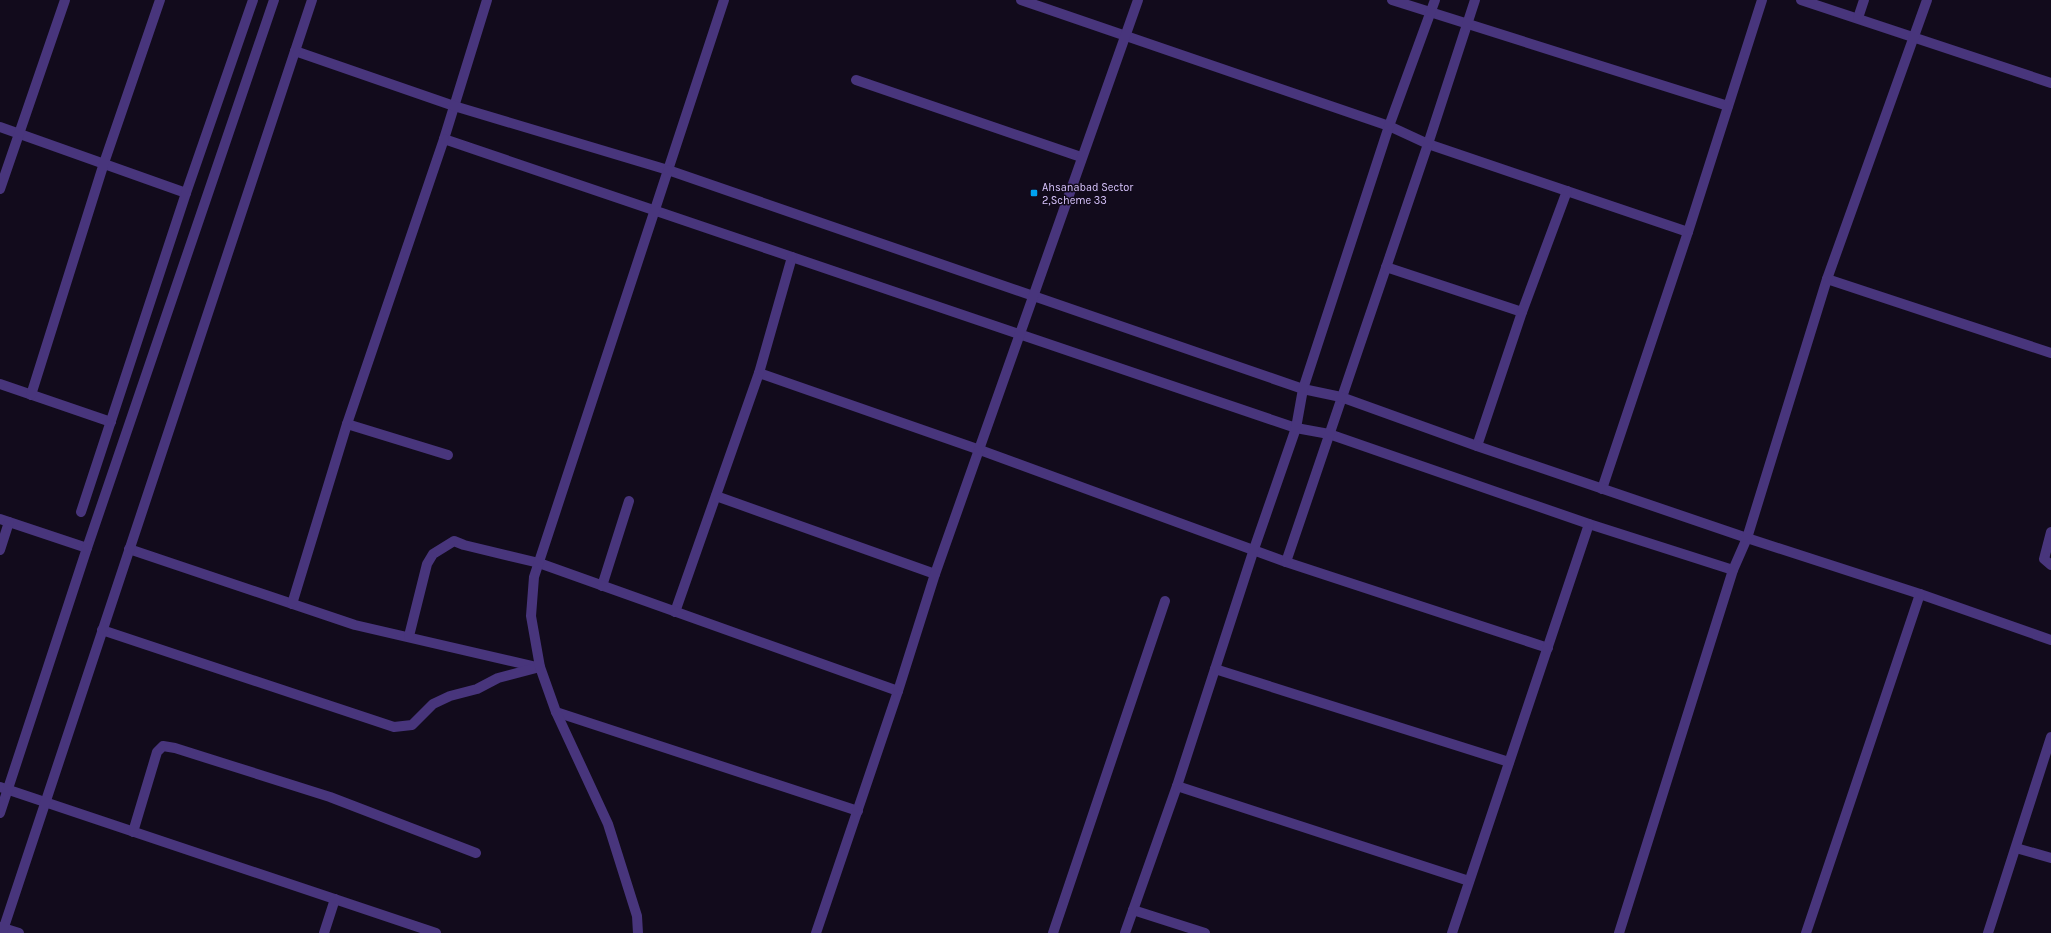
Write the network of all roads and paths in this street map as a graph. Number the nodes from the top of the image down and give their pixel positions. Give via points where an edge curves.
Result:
1 (65, 0) edge
2 (160, 0) edge
3 (253, 0) edge
4 (274, 0) edge
5 (312, 0) edge
6 (487, 0) edge
7 (724, 0) edge
8 (1021, 0) edge
9 (1138, 0) edge
10 (1392, 0) edge
11 (1435, 0) edge
12 (1475, 0) edge
13 (1762, 0) edge
14 (1801, 0) edge
15 (1864, 0) edge
16 (1928, 0) edge
17 (1431, 13) junction
18 (1858, 18) junction
19 (1467, 23) junction
20 (1124, 35) junction
21 (1914, 36) junction
22 (295, 51) junction
23 (856, 80) dead end
24 (2051, 83) edge
25 (454, 106) junction
26 (1728, 106) junction
27 (1389, 126) junction
28 (0, 127) edge
29 (18, 133) junction
30 (444, 139) junction
31 (1428, 144) junction
32 (1081, 157) junction
33 (104, 163) junction
34 (668, 170) junction
35 (0, 189) edge
36 (1567, 191) junction
37 (186, 194) junction
38 (655, 210) junction
39 (1688, 232) junction
40 (792, 257) junction
41 (1386, 267) junction
42 (1827, 279) junction
43 (1032, 296) junction
44 (1522, 312) junction
45 (1019, 335) junction
46 (2051, 353) edge
47 (759, 373) junction
48 (0, 384) edge
49 (1302, 389) junction
50 (31, 395) junction
51 (1341, 397) junction
52 (111, 422) junction
53 (347, 424) junction
54 (1296, 428) junction
55 (1330, 434) junction
56 (1478, 446) junction
57 (980, 450) junction
58 (448, 455) dead end
59 (1602, 489) junction
60 (716, 496) junction
61 (629, 501) dead end
62 (81, 512) dead end
63 (4, 521) edge
64 (1589, 524) junction
65 (2051, 532) edge
66 (1747, 538) junction
67 (87, 548) junction
68 (129, 549) junction
69 (0, 550) edge
70 (1254, 550) junction
71 (1286, 562) junction
72 (539, 563) junction
73 (2051, 565) edge
74 (1733, 570) junction
75 (935, 574) junction
76 (602, 586) junction
77 (1920, 594) junction
78 (1164, 601) dead end
79 (292, 604) junction
80 (675, 612) junction
81 (102, 630) junction
82 (409, 636) junction
83 (2051, 640) edge
84 (1548, 648) junction
85 (540, 668) junction
86 (1215, 670) junction
87 (898, 691) junction
88 (556, 712) junction
89 (2051, 737) edge
90 (1509, 762) junction
91 (1177, 786) junction
92 (4, 788) edge
93 (45, 802) junction
94 (858, 811) junction
95 (0, 813) edge
96 (133, 832) junction
97 (2016, 848) junction
98 (476, 853) dead end
99 (2051, 858) edge
100 (1470, 881) junction
101 (335, 899) junction
102 (1133, 910) junction
103 (2, 929) edge
104 (20, 933) edge
105 (324, 933) edge
106 (436, 933) edge
107 (638, 933) edge
108 (816, 933) edge
109 (1053, 933) edge
110 (1125, 933) edge
111 (1205, 933) edge
112 (1452, 933) edge
113 (1619, 933) edge
114 (1806, 933) edge
115 (1988, 933) edge

1 - 29 street
2 - 33 street
3 - 37 street
4 - 67 street
5 - 22 street
6 - 25 street
7 - 34 street
8 - 20 street
9 - 20 street
10 - 17 street
11 - 17 street
12 - 19 street
13 - 26 street
14 - 18 street
15 - 18 street
16 - 21 street
17 - 19 street
17 - 27 street
18 - 21 street
19 - 26 street
19 - 31 street
20 - 27 street
20 - 32 street
21 - 24 street
21 - 42 street
22 - 25 street
22 - 68 street
23 - 32 street
25 - 30 street
25 - 34 street
26 - 39 street
27 - 31 street
27 - 49 street
28 - 29 street
29 - 33 street
29 - 35 street
30 - 38 street
30 - 53 street
31 - 36 street
31 - 41 street
32 - 43 street
33 - 37 street
33 - 50 street
34 - 38 street
34 - 43 street
36 - 39 street
36 - 44 street
37 - 52 street
38 - 40 street
38 - 72 street
39 - 59 street
40 - 45 street
40 - 47 street
41 - 44 street
41 - 51 street
42 - 46 street
42 - 66 street
43 - 45 street
43 - 49 street
44 - 56 street
45 - 54 street
45 - 57 street
47 - 57 street
47 - 60 street
48 - 50 street
49 - 51 street
49 - 54 street
50 - 52 street
51 - 55 street
51 - 56 street
52 - 62 street
53 - 58 street
53 - 79 street
54 - 55 street
54 - 70 street
55 - 64 street
55 - 71 street
56 - 59 street
57 - 70 street
57 - 75 street
59 - 66 street
60 - 75 street
60 - 80 street
61 - 76 street
63 - 67 street
63 - 69 street
64 - 74 street
64 - 84 street
65 - 73 street via 2044,559
66 - 74 street
66 - 77 street
67 - 92 street
68 - 79 street
68 - 81 street
70 - 71 street
70 - 86 street
71 - 84 street
72 - 76 street
72 - 82 street via 454,541 442,547 433,554 427,564
72 - 85 street via 534,576 531,616
74 - 113 street
75 - 87 street
76 - 80 street
77 - 83 street
77 - 114 street
78 - 109 street
79 - 82 street via 355,625
80 - 87 street
81 - 85 street via 394,727 412,725 433,704 450,696 476,689 498,678
81 - 93 street
82 - 85 street
84 - 90 street
85 - 88 street
86 - 90 street
86 - 91 street
87 - 94 street
88 - 94 street
88 - 107 street via 608,824 637,916
89 - 97 street
90 - 100 street
91 - 100 street
91 - 102 street
92 - 93 street
92 - 95 street
93 - 96 street
93 - 103 street
94 - 108 street
96 - 98 street via 157,752 163,746 330,797
96 - 101 street
97 - 99 street
97 - 115 street
100 - 112 street
101 - 105 street
101 - 106 street
102 - 110 street
102 - 111 street
103 - 104 street

